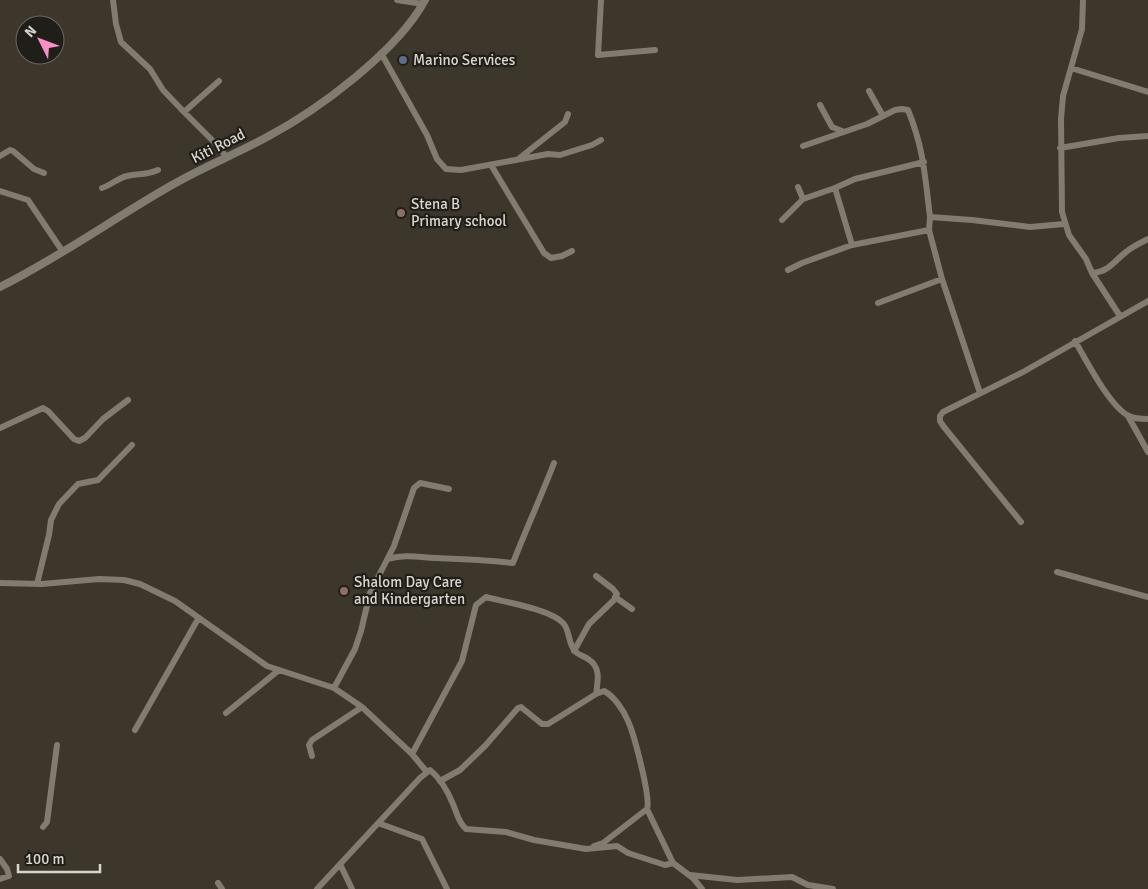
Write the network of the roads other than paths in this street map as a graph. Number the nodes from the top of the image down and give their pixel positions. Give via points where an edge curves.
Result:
1 (113, 0) edge
2 (397, 0) edge
3 (601, 0) edge
4 (1084, 0) edge
5 (424, 2) edge
6 (655, 50) dead end
7 (381, 54) junction
8 (1071, 68) junction
9 (219, 81) dead end
10 (869, 91) dead end
11 (1148, 92) edge
12 (820, 105) dead end
13 (184, 112) junction
14 (568, 114) dead end
15 (883, 116) junction
16 (844, 131) junction
17 (1148, 136) edge
18 (601, 140) dead end
19 (803, 146) dead end
20 (1060, 148) junction
21 (0, 156) edge
22 (226, 157) junction
23 (516, 160) junction
24 (924, 162) junction
25 (491, 165) junction
26 (158, 170) dead end
27 (44, 173) dead end
28 (798, 186) dead end
29 (102, 188) dead end
30 (835, 188) junction
31 (0, 191) edge
32 (803, 199) junction
33 (930, 217) junction
34 (782, 220) dead end
35 (1064, 224) junction
36 (929, 230) junction
37 (1148, 239) edge
38 (852, 245) junction
39 (572, 251) dead end
40 (63, 252) junction
41 (788, 270) dead end
42 (1092, 273) junction
43 (942, 279) junction
44 (0, 287) edge
45 (1148, 301) edge
46 (878, 303) dead end
47 (1120, 316) junction
48 (1075, 341) junction
49 (980, 393) junction
50 (128, 400) dead end
51 (1128, 416) junction
52 (1148, 419) edge
53 (0, 428) edge
54 (132, 445) dead end
55 (1148, 452) edge
56 (554, 463) dead end
57 (449, 489) dead end
58 (1021, 522) dead end
59 (388, 559) junction
60 (1057, 572) dead end
61 (596, 576) dead end
62 (0, 583) edge
63 (36, 584) junction
64 (615, 597) junction
65 (1148, 597) edge
66 (632, 609) dead end
67 (198, 619) junction
68 (574, 651) junction
69 (280, 670) junction
70 (334, 688) junction
71 (596, 694) junction
72 (362, 707) junction
73 (226, 712) dead end
74 (135, 730) dead end
75 (57, 745) dead end
76 (412, 754) junction
77 (312, 756) dead end
78 (426, 771) junction
79 (440, 781) junction
80 (647, 809) junction
81 (378, 823) junction
82 (43, 827) dead end
83 (586, 849) junction
84 (0, 859) edge
85 (673, 863) junction
86 (340, 864) junction
87 (690, 875) junction
88 (0, 879) edge
89 (218, 883) dead end
90 (222, 889) edge
91 (317, 889) edge
92 (352, 889) edge
93 (447, 889) edge
94 (702, 889) edge
95 (833, 889) edge

1 - 13 street via 122,42
2 - 5 street
3 - 6 street via 598,55
4 - 8 street via 1082,29
5 - 7 street, Kiti Road
7 - 22 street, Kiti Road via 314,108 268,137
7 - 25 street via 441,165 446,169 461,170
8 - 11 street
8 - 20 street via 1063,96
9 - 13 street
10 - 15 street
12 - 16 street via 832,127
13 - 22 street via 222,149
14 - 23 street via 565,122
15 - 16 street
15 - 24 street via 895,110 908,110
16 - 19 street
17 - 20 street
18 - 23 street via 560,155
20 - 35 street
21 - 27 street via 13,151 34,169
22 - 40 street, Kiti Road via 173,184
23 - 25 street
24 - 30 street via 855,179
24 - 33 street
25 - 39 street via 544,253 551,258
26 - 29 street via 148,175 126,176
28 - 32 street
30 - 32 street
30 - 38 street
31 - 40 street via 28,200
32 - 34 street
33 - 35 street via 1030,227
33 - 36 street
35 - 42 street
36 - 38 street
36 - 43 street
37 - 42 street via 1128,250 1110,268
38 - 41 street
40 - 44 street, Kiti Road
42 - 47 street
43 - 46 street
43 - 49 street
45 - 47 street
47 - 48 street
48 - 49 street
48 - 51 street via 1106,392
49 - 58 street via 944,412 940,421
50 - 53 street via 79,441 43,408
51 - 52 street
51 - 55 street
54 - 63 street via 98,480 78,484 59,504 51,520
56 - 59 street via 513,563 412,556
57 - 59 street via 420,483 414,488
59 - 70 street via 370,593 355,649
60 - 65 street
61 - 64 street via 613,589
62 - 63 street
63 - 67 street via 124,580 175,601
64 - 66 street
64 - 68 street via 589,624
67 - 69 street via 258,661
67 - 74 street
68 - 71 street via 596,666 599,676
68 - 76 street via 566,629 558,619 527,606 486,597 480,600 462,661
69 - 70 street
69 - 73 street
70 - 72 street
71 - 79 street via 548,724 542,724 526,710 518,708 460,770
71 - 80 street via 608,693 627,719 645,786
72 - 76 street
72 - 77 street via 312,740 309,745
75 - 82 street via 47,822
76 - 78 street
78 - 79 street via 432,770
78 - 81 street
79 - 83 street via 452,801 458,820 466,829 506,832
80 - 83 street via 603,842
80 - 85 street
81 - 86 street
81 - 93 street via 422,839
83 - 85 street via 617,846 628,853 665,864
84 - 88 street via 9,876
85 - 87 street
86 - 91 street
86 - 92 street
87 - 94 street
87 - 95 street via 737,880 789,876 808,885
89 - 90 street

